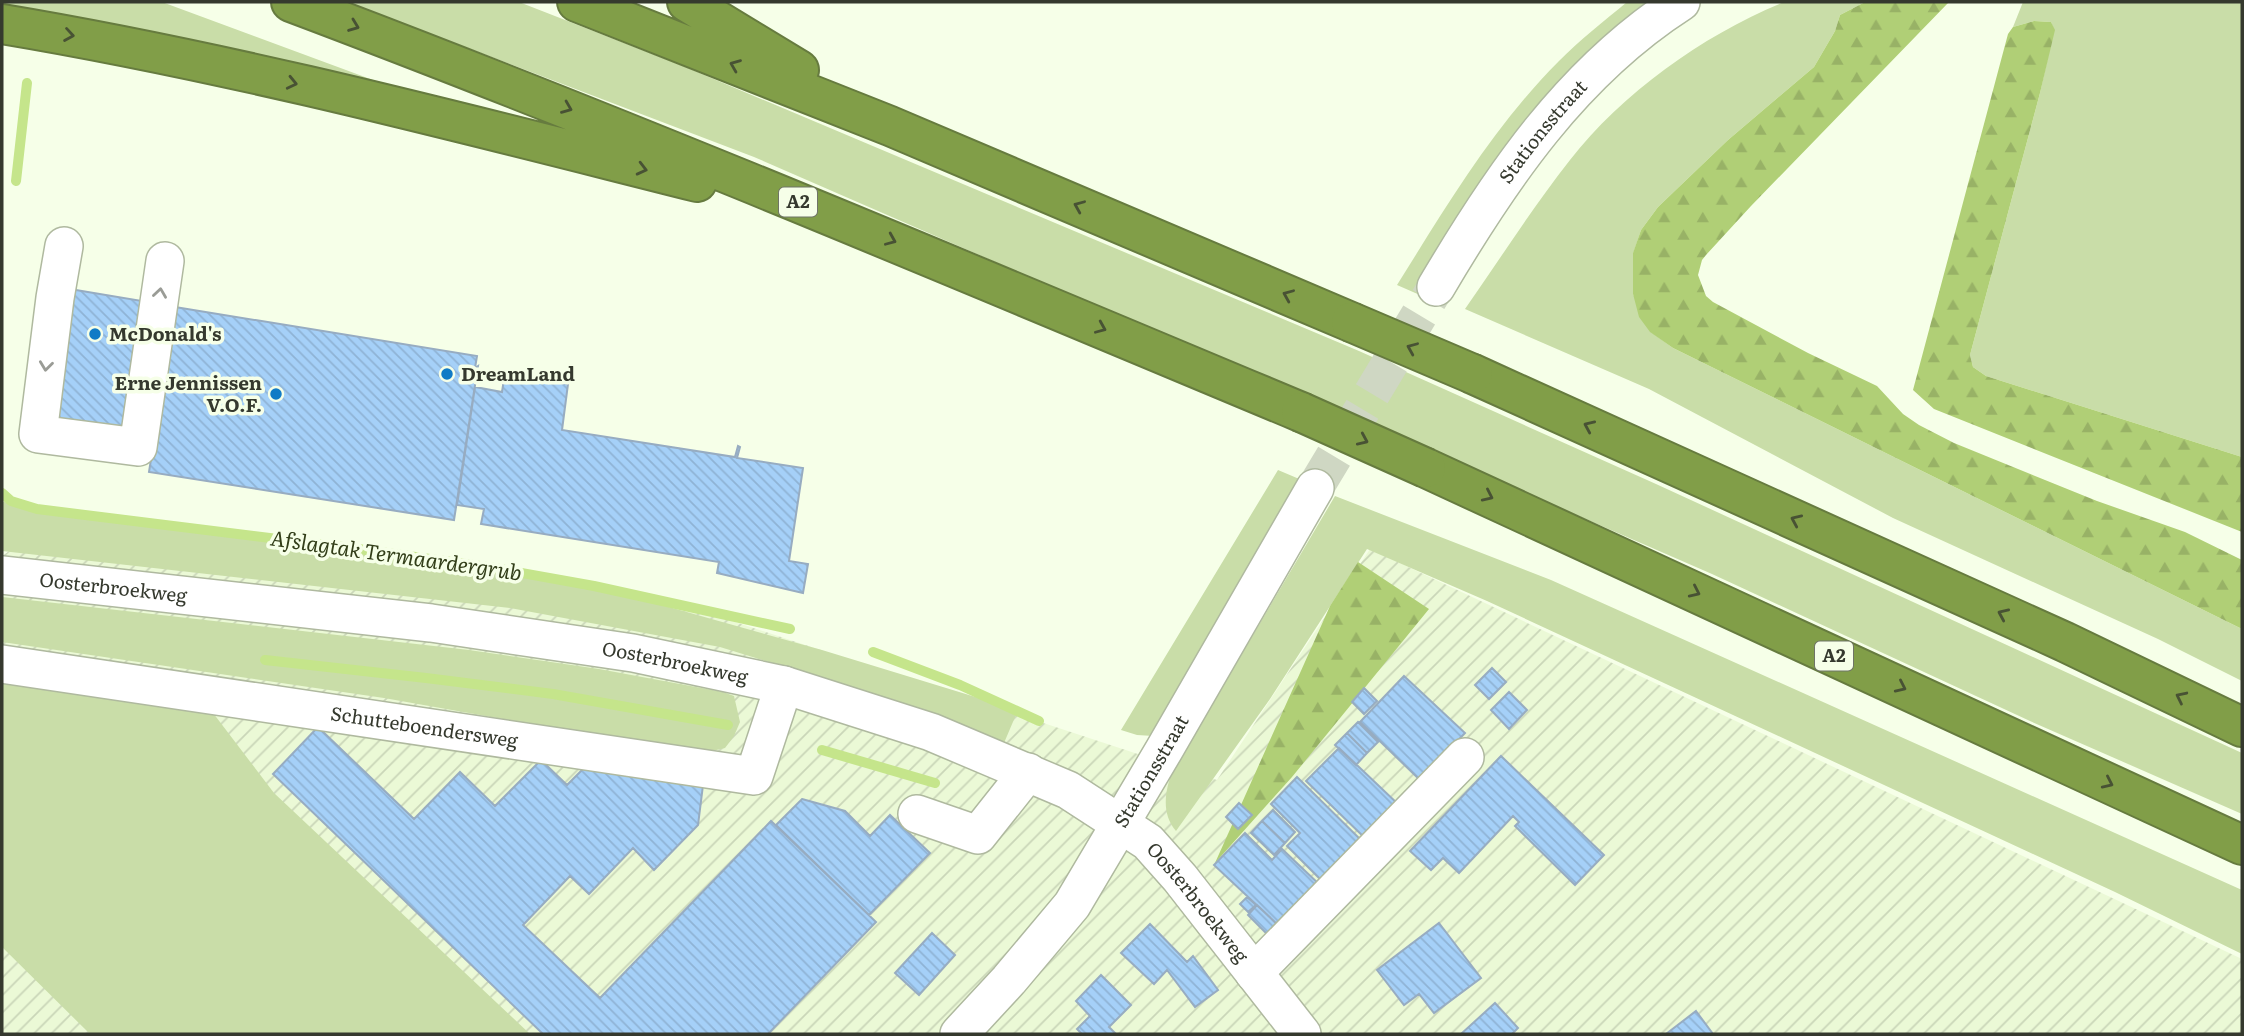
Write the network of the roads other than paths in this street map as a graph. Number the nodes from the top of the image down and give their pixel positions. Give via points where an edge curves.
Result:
1 (291, 2) edge
2 (577, 2) edge
3 (687, 2) edge
4 (1681, 2) edge
5 (2, 24) edge
6 (890, 126) junction
7 (834, 217) junction
8 (64, 246) dead end
9 (165, 261) dead end
10 (1436, 287) tunnel mouth
11 (1315, 488) tunnel mouth
12 (2, 575) edge
13 (2, 664) edge
14 (784, 685) junction
15 (2242, 727) edge
16 (1465, 757) dead end
17 (1028, 772) junction
18 (917, 814) dead end
19 (1121, 824) junction
20 (2242, 845) edge
21 (1254, 973) junction
22 (959, 1034) edge
23 (1302, 1034) edge

1 -> 7 highway, A2
6 -> 2 highway
3 - 6 highway
4 - 10 street, Stationsstraat via 1619,46 1547,122 1478,216
5 -> 7 highway, A2 via 111,42 390,105
15 -> 6 highway, bridge via 2066,642 1473,374
7 -> 20 highway, A2, bridge via 1301,412
8 -> 9 street via 38,434 138,447
11 - 19 street, Stationsstraat
12 - 14 street, Oosterbroekweg via 431,623 634,653
13 - 14 street, Schutteboendersweg via 754,776
14 - 17 street, Oosterbroekweg via 931,732
16 - 21 street, Oosterbroekweg
17 - 18 street via 978,835
17 - 19 street, Oosterbroekweg via 1068,790
19 - 21 street, Oosterbroekweg via 1159,853
19 - 22 street, Stationsstraat via 1072,905
21 - 23 street, Oosterbroekweg

